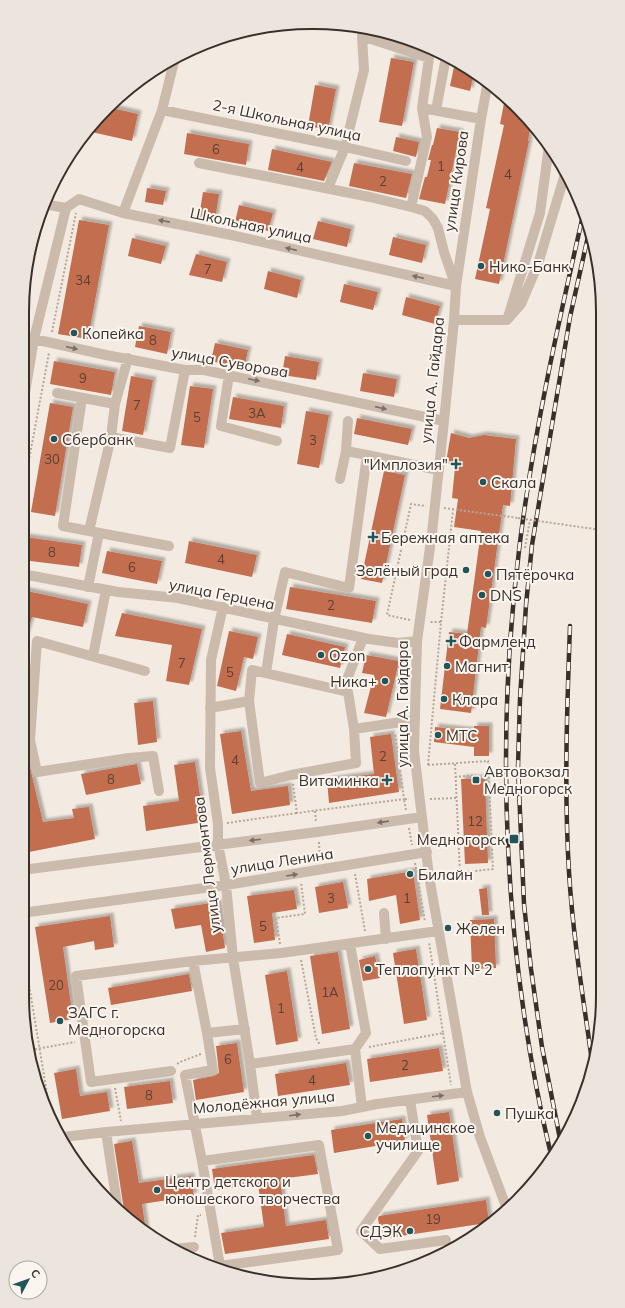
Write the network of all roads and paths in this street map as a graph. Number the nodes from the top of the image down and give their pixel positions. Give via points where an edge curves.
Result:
1 (445, 62) edge
2 (173, 66) edge
3 (487, 89) edge
4 (422, 108) junction
5 (162, 110) junction
6 (436, 110) junction
7 (481, 119) junction
8 (345, 147) junction
9 (548, 155) edge
10 (406, 160) dead end
11 (200, 163) dead end
12 (563, 180) edge
13 (328, 188) junction
14 (50, 205) edge
15 (412, 207) junction
16 (66, 208) junction
17 (122, 213) junction
18 (456, 286) junction
19 (454, 320) junction
20 (507, 320) junction
21 (34, 339) junction
22 (128, 358) junction
23 (29, 369) edge
24 (185, 370) junction
25 (229, 375) junction
26 (57, 393) dead end
27 (82, 398) junction
28 (115, 404) junction
29 (348, 421) dead end
30 (444, 421) junction
31 (111, 436) junction
32 (277, 441) dead end
33 (346, 451) junction
34 (366, 455) junction
35 (438, 470) junction
36 (340, 479) dead end
37 (434, 507) junction
38 (453, 510) junction
39 (530, 520) junction
40 (596, 529) edge
41 (94, 532) junction
42 (169, 546) dead end
43 (525, 548) dead end
44 (29, 575) edge
45 (88, 587) junction
46 (106, 590) junction
47 (223, 607) junction
48 (274, 620) junction
49 (419, 621) junction
50 (440, 622) junction
51 (362, 638) junction
52 (417, 642) junction
53 (93, 656) junction
54 (145, 671) dead end
55 (266, 673) junction
56 (342, 690) junction
57 (248, 701) junction
58 (210, 708) junction
59 (29, 714) edge
60 (415, 720) junction
61 (393, 723) junction
62 (354, 730) junction
63 (29, 749) edge
64 (455, 763) junction
65 (428, 765) junction
66 (416, 766) junction
67 (291, 775) junction
68 (456, 777) junction
69 (475, 778) dead end
70 (159, 791) dead end
71 (404, 799) junction
72 (315, 811) junction
73 (297, 813) junction
74 (422, 817) junction
75 (408, 819) junction
76 (218, 824) junction
77 (317, 832) junction
78 (218, 844) junction
79 (427, 852) junction
80 (414, 855) junction
81 (354, 865) junction
82 (29, 869) edge
83 (322, 870) junction
84 (460, 872) junction
85 (429, 876) junction
86 (300, 880) dead end
87 (226, 885) junction
88 (29, 912) edge
89 (384, 913) dead end
90 (438, 931) junction
91 (427, 933) junction
92 (386, 939) junction
93 (367, 942) junction
94 (350, 944) junction
95 (299, 951) junction
96 (281, 953) junction
97 (233, 958) junction
98 (193, 961) junction
99 (29, 984) edge
100 (245, 1029) junction
101 (207, 1033) junction
102 (443, 1033) junction
103 (104, 1036) dead end
104 (85, 1040) junction
105 (210, 1046) junction
106 (40, 1049) junction
107 (355, 1049) junction
108 (34, 1050) edge
109 (324, 1053) junction
110 (250, 1064) junction
111 (171, 1070) joint
112 (113, 1080) junction
113 (467, 1092) junction
114 (452, 1094) junction
115 (47, 1095) edge
116 (410, 1100) junction
117 (362, 1107) junction
118 (257, 1118) junction
119 (194, 1124) junction
120 (123, 1130) junction
121 (106, 1132) junction
122 (67, 1137) edge
123 (202, 1161) junction
124 (116, 1200) edge
125 (505, 1203) edge
126 (211, 1214) junction
127 (446, 1240) dead end
128 (182, 1247) edge
129 (194, 1247) dead end
130 (184, 1248) edge
131 (220, 1263) edge
132 (226, 1265) edge

1 - 6 street
2 - 5 street
3 - 7 street, улица Кирова
4 - 6 street
4 - 8 street via 429,58 362,36 364,70
4 - 15 street via 427,137
5 - 8 street, 2-я Школьная улица
5 - 17 street
6 - 7 street
7 - 18 street, улица Кирова
8 - 10 street, 2-я Школьная улица
8 - 13 street
9 - 20 street via 540,214
11 - 13 street
12 - 20 street via 538,264 521,304
13 - 15 street
14 - 16 street
15 - 18 street via 425,211 433,219
16 - 17 street, Школьная улица via 79,199
16 - 21 street
18 -> 17 street, Школьная улица
18 - 19 street, улица А. Гайдара
19 - 20 street
19 - 30 street, улица А. Гайдара
21 -> 22 street, улица Суворова
21 - 23 street
22 - 24 street, улица Суворова
22 - 28 street
24 - 25 street, улица Суворова via 204,370
24 - 31 street via 170,448
25 -> 30 street, улица Суворова
25 - 32 street via 221,426
26 - 27 street
27 - 28 street
27 - 41 street via 63,526
28 - 31 street
29 - 33 street
30 - 35 street, улица А. Гайдара
31 - 41 street
33 - 34 street
33 - 36 street
34 - 35 street
34 - 48 street via 349,588 285,572
35 - 37 street, улица А. Гайдара
37 - 38 path
37 - 49 street, улица А. Гайдара
37 - 49 path via 411,504 387,615
38 - 39 path, bridge
38 - 50 path
39 - 40 path, bridge
39 - 43 path
41 - 42 street
41 - 45 street
44 - 45 street, улица Герцена
45 - 46 street, улица Герцена
46 - 47 street, улица Герцена via 178,598
46 - 53 street
47 - 48 street, улица Герцена
47 - 58 street, улица Лермонтова via 211,660
48 - 51 street, улица Герцена
48 - 55 street
49 - 50 path
49 - 52 street, улица А. Гайдара
50 - 65 path
51 - 52 street, улица Герцена via 398,643
51 - 56 street
52 - 60 street, улица А. Гайдара
53 - 54 street
53 - 59 street via 37,641
55 - 56 street
55 - 57 street via 252,670
56 - 62 street via 348,692
57 - 58 street
57 - 67 street via 260,783
58 - 76 street, улица Лермонтова via 210,768
60 - 61 street
60 - 66 street, улица А. Гайдара
61 - 62 street
61 - 71 path
62 - 67 street via 356,763
63 - 70 street via 37,772 153,756
64 - 65 path
64 - 68 path
64 - 84 path via 488,761 493,869
65 - 66 path
66 - 74 street, улица А. Гайдара
67 - 73 path
68 - 69 path via 475,775
68 - 84 path
71 - 72 path
71 - 75 path
72 - 73 path
72 - 77 path
73 - 76 path
74 - 75 street, улица Ленина
74 - 79 street, улица А. Гайдара
75 -> 77 street, улица Ленина
75 - 80 path
76 - 78 street, улица Лермонтова
77 -> 78 street, улица Ленина
77 - 83 path
78 - 82 street, улица Ленина
78 - 87 street, улица Лермонтова
79 - 80 street, улица Ленина
79 - 85 street, улица А. Гайдара
80 - 81 street, улица Ленина
80 - 91 path
81 - 83 street, улица Ленина
81 - 93 path
87 -> 83 street, улица Ленина
84 - 85 path
85 - 90 street, улица А. Гайдара
86 - 96 path via 305,914 276,918
87 - 88 street, улица Ленина
87 - 97 street, улица Лермонтова
89 - 92 street
90 - 91 street
90 - 113 street, улица А. Гайдара
91 - 92 street
91 - 102 path
92 - 93 street
93 - 94 street
94 - 95 street
94 - 107 street via 366,1033
95 - 96 street
95 - 109 path via 316,1038
96 - 97 street
97 - 98 street
97 - 100 street, улица Лермонтова
98 - 101 street
98 - 104 street via 76,976
99 - 106 path
100 - 101 street
100 - 110 street, улица Лермонтова
101 - 105 street
102 - 107 path
102 - 114 path
103 - 104 path
104 - 106 path
104 - 112 street via 91,1082
105 - 111 path via 198,1056 180,1062
105 - 119 street via 213,1070 185,1075
106 - 108 path
106 - 115 path
107 - 109 street
107 - 117 street
109 - 110 street
110 - 118 street, улица Лермонтова
111 - 112 street
112 - 120 path
113 - 114 street, Молодёжная улица
113 - 125 street, улица А. Гайдара via 480,1137
116 -> 114 street, Молодёжная улица
116 - 117 street, Молодёжная улица
116 - 127 street via 418,1151 361,1231 380,1250
118 -> 117 street, Молодёжная улица
118 - 119 street, Молодёжная улица
119 - 120 street, Молодёжная улица
119 - 123 street
120 - 121 street, Молодёжная улица
121 - 122 street, Молодёжная улица
121 - 124 street
123 - 126 street
123 - 132 street via 318,1146 338,1250
126 - 128 path via 198,1215 195,1239
126 - 131 street
129 - 130 street

